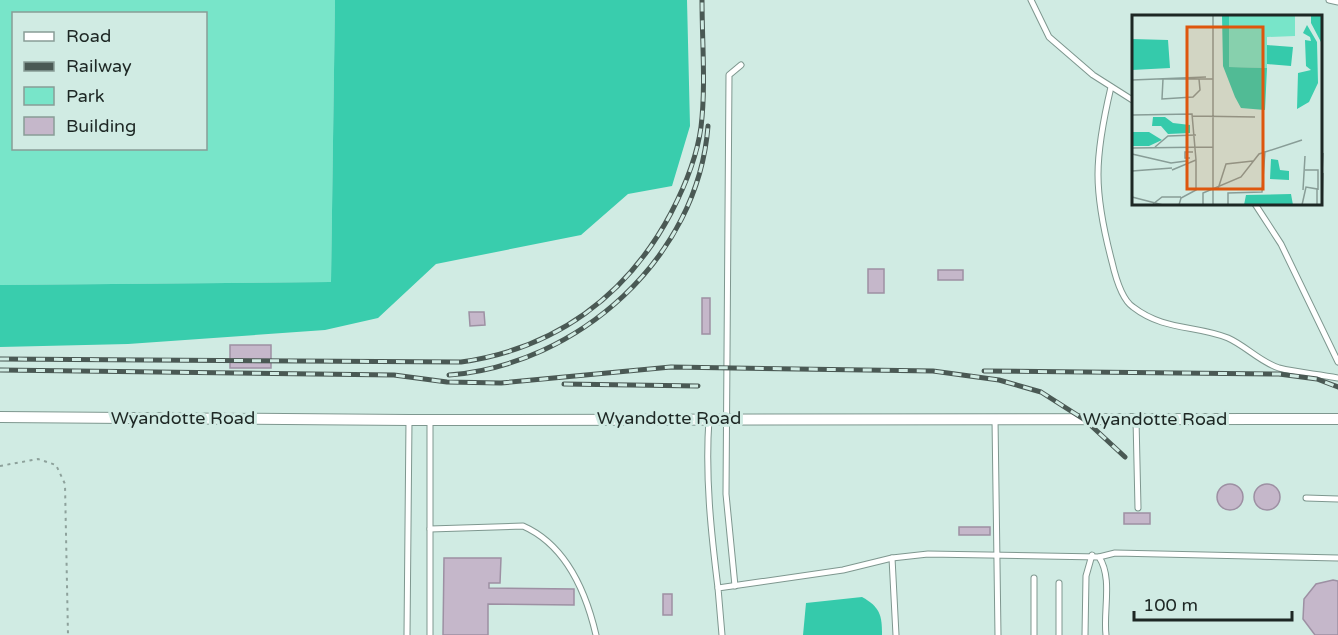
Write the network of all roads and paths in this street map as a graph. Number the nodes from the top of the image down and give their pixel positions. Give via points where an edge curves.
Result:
1 (1031, 0) edge
2 (1329, 0) edge
3 (1338, 2) edge
4 (741, 65) dead end
5 (1111, 87) junction
6 (1132, 100) edge
7 (1256, 206) edge
8 (1338, 362) edge
9 (1338, 378) edge
10 (0, 417) edge
11 (728, 417) junction
12 (709, 418) junction
13 (994, 418) junction
14 (1136, 418) junction
15 (1338, 418) edge
16 (430, 419) junction
17 (410, 420) junction
18 (0, 466) edge
19 (1305, 498) dead end
20 (1338, 499) edge
21 (1138, 508) dead end
22 (430, 529) junction
23 (998, 555) junction
24 (1092, 555) junction
25 (1099, 557) junction
26 (892, 558) junction
27 (1338, 558) edge
28 (1034, 578) dead end
29 (1059, 583) dead end
30 (735, 586) junction
31 (718, 588) junction
32 (68, 635) edge
33 (407, 635) edge
34 (430, 635) edge
35 (596, 635) edge
36 (722, 635) edge
37 (896, 635) edge
38 (998, 635) edge
39 (1034, 635) edge
40 (1059, 635) edge
41 (1085, 635) edge
42 (1106, 635) edge

1 - 5 lane via 1048,37
2 - 3 lane
4 - 11 lane via 729,75
5 - 6 lane
5 - 9 lane via 1098,141 1096,178 1100,218 1116,278 1130,306 1164,325 1227,338 1279,368
7 - 8 lane via 1281,244
10 - 17 street, Wyandotte Road
11 - 12 street, Wyandotte Road
11 - 13 street, Wyandotte Road
11 - 30 lane via 726,494
12 - 16 street, Wyandotte Road
12 - 31 lane via 709,520
13 - 14 street, Wyandotte Road
13 - 23 lane
14 - 15 street, Wyandotte Road
14 - 21 lane
16 - 17 street, Wyandotte Road
16 - 22 lane
17 - 33 lane
18 - 32 path via 38,459 56,465 65,484
19 - 20 lane
22 - 34 lane
22 - 35 lane via 523,526 534,531 563,557 580,583
23 - 24 lane
23 - 26 lane
23 - 38 lane
24 - 25 lane
24 - 41 lane via 1086,576
25 - 27 lane via 1115,553
25 - 42 lane via 1106,574
26 - 30 lane via 843,570
26 - 37 lane
28 - 39 lane
29 - 40 lane
30 - 31 lane
31 - 36 lane

